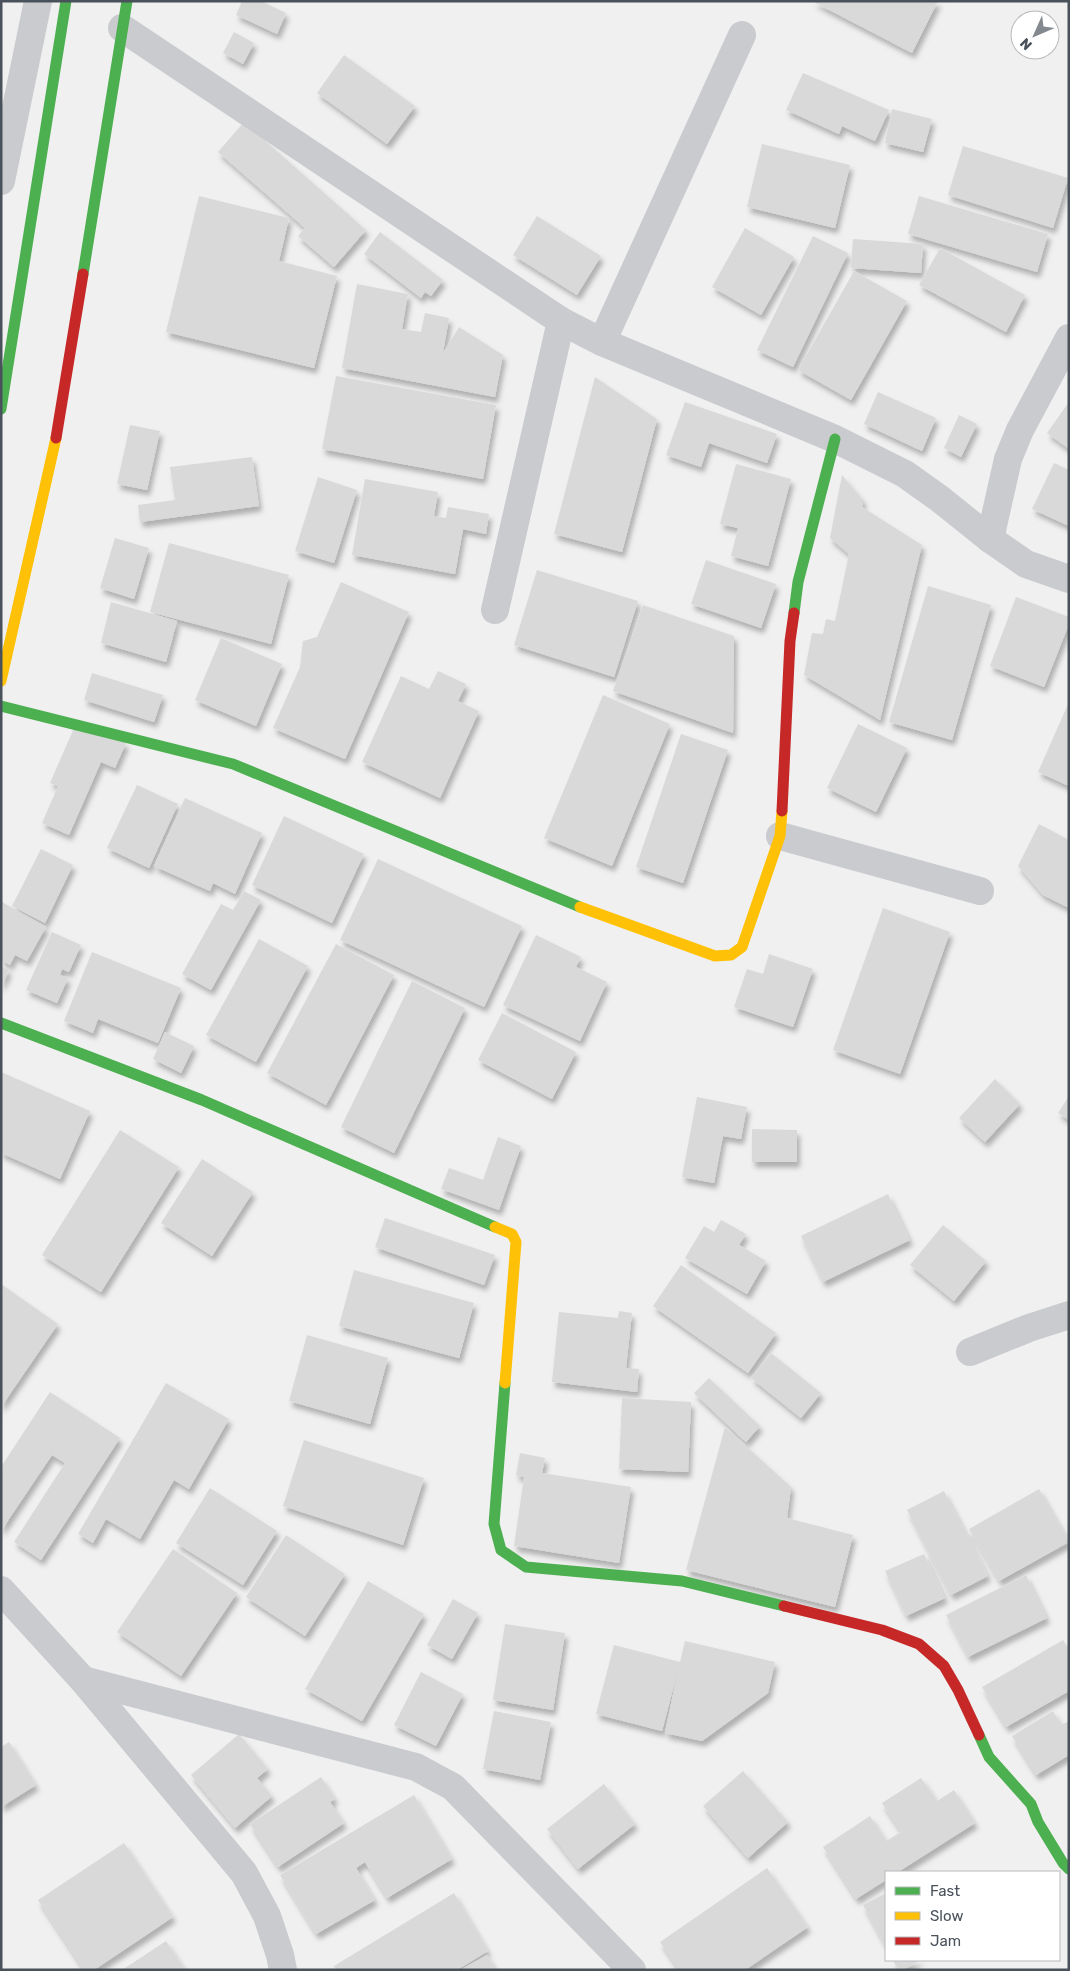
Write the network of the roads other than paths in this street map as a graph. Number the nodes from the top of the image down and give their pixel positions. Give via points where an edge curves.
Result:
1 (38, 1) edge
2 (66, 1) edge
3 (127, 1) edge
4 (122, 28) junction
5 (742, 35) dead end
6 (1, 181) edge
7 (561, 321) junction
8 (1069, 338) edge
9 (602, 342) junction
10 (1, 409) edge
11 (835, 439) junction
12 (990, 539) junction
13 (1069, 580) edge
14 (495, 610) dead end
15 (1, 681) edge
16 (1, 706) edge
17 (780, 836) junction
18 (980, 891) dead end
19 (1, 1024) edge
20 (1069, 1316) edge
21 (970, 1352) dead end
22 (1, 1590) edge
23 (82, 1680) junction
24 (1069, 1869) edge
25 (283, 1970) edge
26 (632, 1970) edge

1 - 6 street
2 - 10 street
3 - 4 street
4 - 7 street
4 - 15 street via 56,440
5 - 9 street
7 - 9 street
7 - 14 street
8 - 12 street via 1008,459
9 - 11 street
11 - 12 street via 905,474
11 - 17 street via 798,582 790,641
12 - 13 street via 1026,564
16 - 17 street via 233,764 564,901 716,956 730,955 742,947
17 - 18 street
19 - 24 street via 202,1100 512,1234 516,1242 494,1524 501,1550 526,1567 682,1581 882,1630 918,1644 944,1666 989,1757 1031,1804 1038,1822
20 - 21 street
22 - 23 street
23 - 25 street via 244,1873 266,1916
23 - 26 street via 416,1767 453,1787

